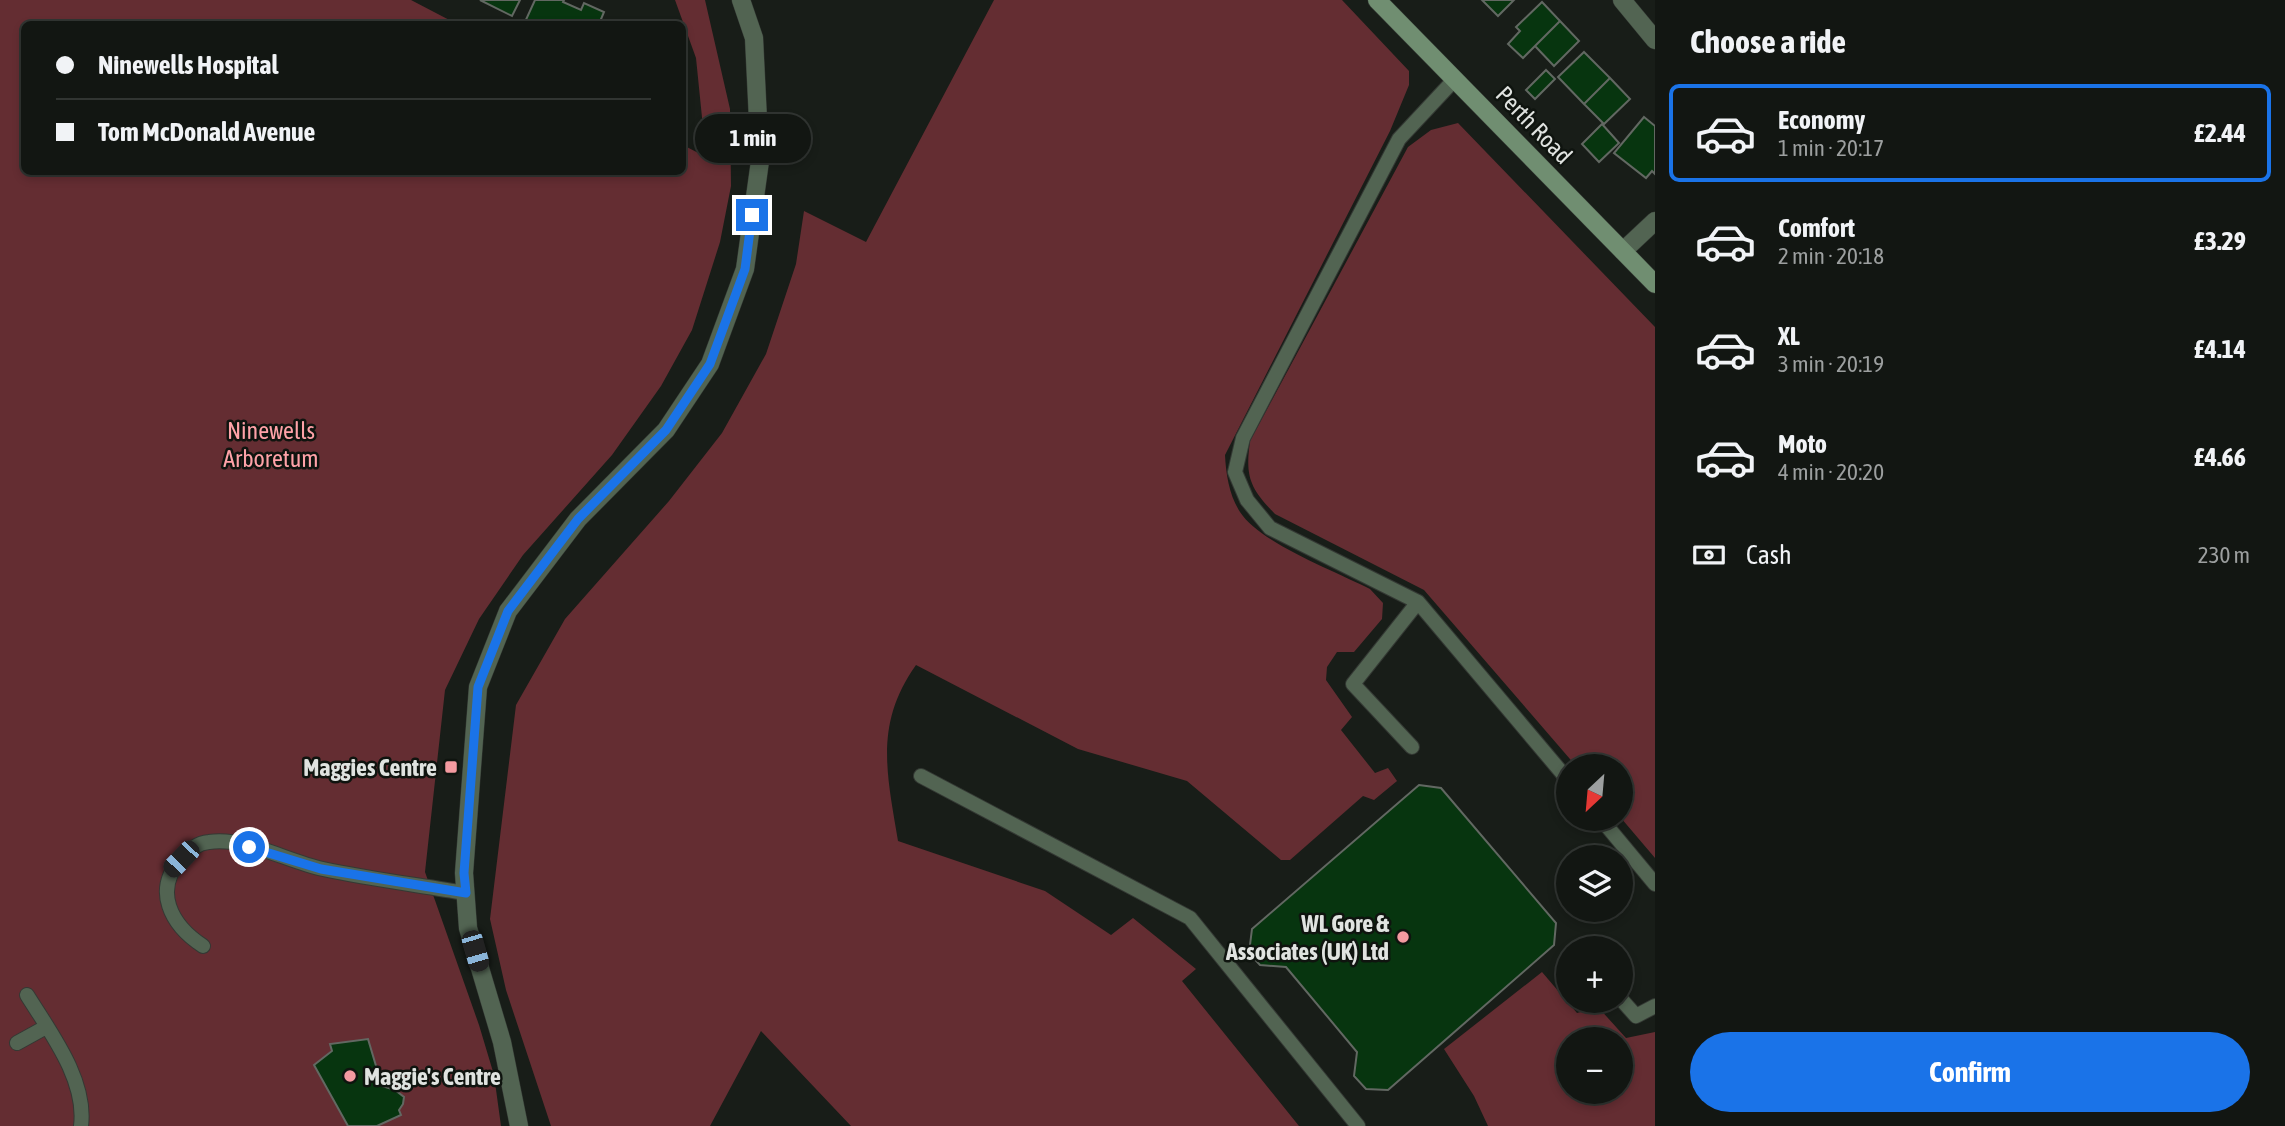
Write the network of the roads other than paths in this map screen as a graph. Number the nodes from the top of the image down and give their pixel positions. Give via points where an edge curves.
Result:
1 (741, 0) edge
2 (1377, 0) edge
3 (1622, 0) edge
4 (1655, 40) edge
5 (1455, 79) junction
6 (1655, 221) edge
7 (1623, 251) junction
8 (1655, 285) edge
9 (1418, 602) junction
10 (1412, 747) dead end
11 (1556, 766) edge
12 (922, 776) dead end
13 (1611, 831) edge
14 (1655, 884) edge
15 (466, 893) junction
16 (203, 946) dead end
17 (27, 995) dead end
18 (1655, 1006) edge
19 (1633, 1013) edge
20 (46, 1027) junction
21 (17, 1043) dead end
22 (80, 1126) edge
23 (519, 1126) edge
24 (1358, 1126) edge

1 - 15 street via 754,38 760,161 745,269 710,364 666,430 578,519 508,611 478,687
2 - 5 street, Perth Road
3 - 4 street
5 - 7 street, Perth Road
5 - 9 lane via 1399,139 1243,438 1236,472 1247,500 1270,527
6 - 7 street
7 - 8 street, Perth Road
9 - 10 lane via 1353,684
9 - 11 lane
12 - 24 lane via 1190,918
13 - 14 lane
15 - 16 lane via 321,869 226,840 204,842 171,870 166,901 185,934
15 - 23 street via 468,928 502,1042
17 - 20 lane
18 - 19 lane via 1636,1016
20 - 21 lane
20 - 22 lane via 65,1059 83,1107

